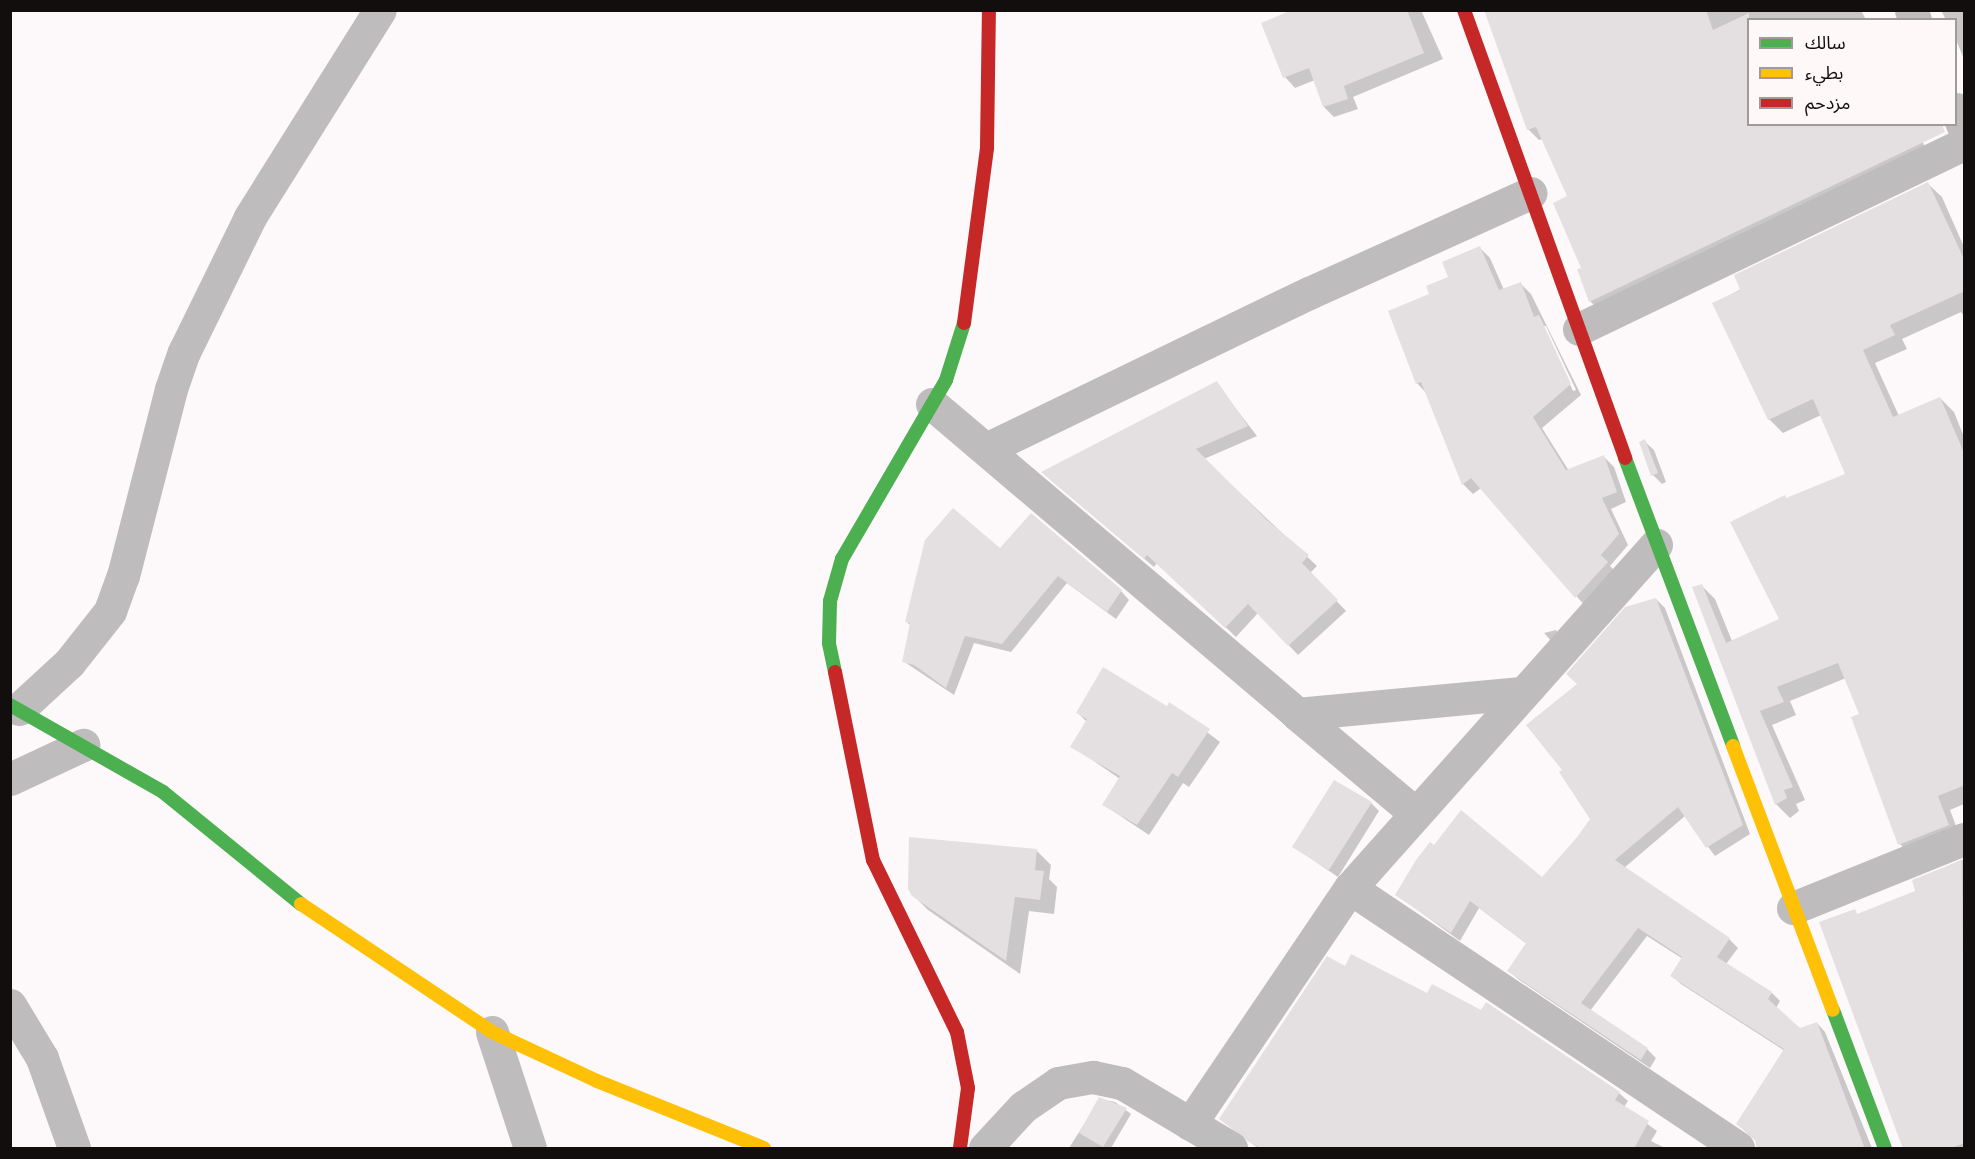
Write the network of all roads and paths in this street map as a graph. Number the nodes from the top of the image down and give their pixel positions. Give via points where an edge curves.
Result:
1 (380, 10) edge
2 (989, 10) edge
3 (1464, 10) edge
4 (1957, 111) edge
5 (1965, 129) edge
6 (1965, 144) edge
7 (1530, 193) junction
8 (1579, 329) junction
9 (932, 404) junction
10 (987, 448) junction
11 (1656, 544) junction
12 (1521, 693) junction
13 (15, 707) edge
14 (1297, 714) junction
15 (83, 745) junction
16 (10, 779) edge
17 (1416, 813) junction
18 (1965, 838) edge
19 (1350, 888) junction
20 (1793, 908) junction
21 (10, 1005) edge
22 (492, 1032) junction
23 (1190, 1124) junction
24 (74, 1149) edge
25 (530, 1149) edge
26 (764, 1149) edge
27 (960, 1149) edge
28 (985, 1149) edge
29 (1231, 1149) edge
30 (1738, 1149) edge
31 (1885, 1149) edge

1 - 13 street via 249,217 184,352 110,611 69,663
2 - 9 street via 988,137 978,246 958,350
3 - 7 street
4 - 5 street
6 - 8 street
7 - 8 street
7 - 10 street via 1309,293
8 - 11 street
9 - 10 street
9 - 27 street via 842,559 830,601 829,642 873,860 957,1032 968,1088
10 - 14 street
11 - 12 street
11 - 20 street
12 - 14 street
12 - 17 street
13 - 15 street
14 - 17 street
15 - 16 street
15 - 22 street via 163,792 342,934
17 - 19 street
18 - 20 street
19 - 23 street
19 - 30 street
20 - 31 street
21 - 24 street via 42,1058
22 - 25 street
22 - 26 street via 588,1077
23 - 28 street via 1122,1083 1094,1077 1058,1083 1023,1107
23 - 29 street

